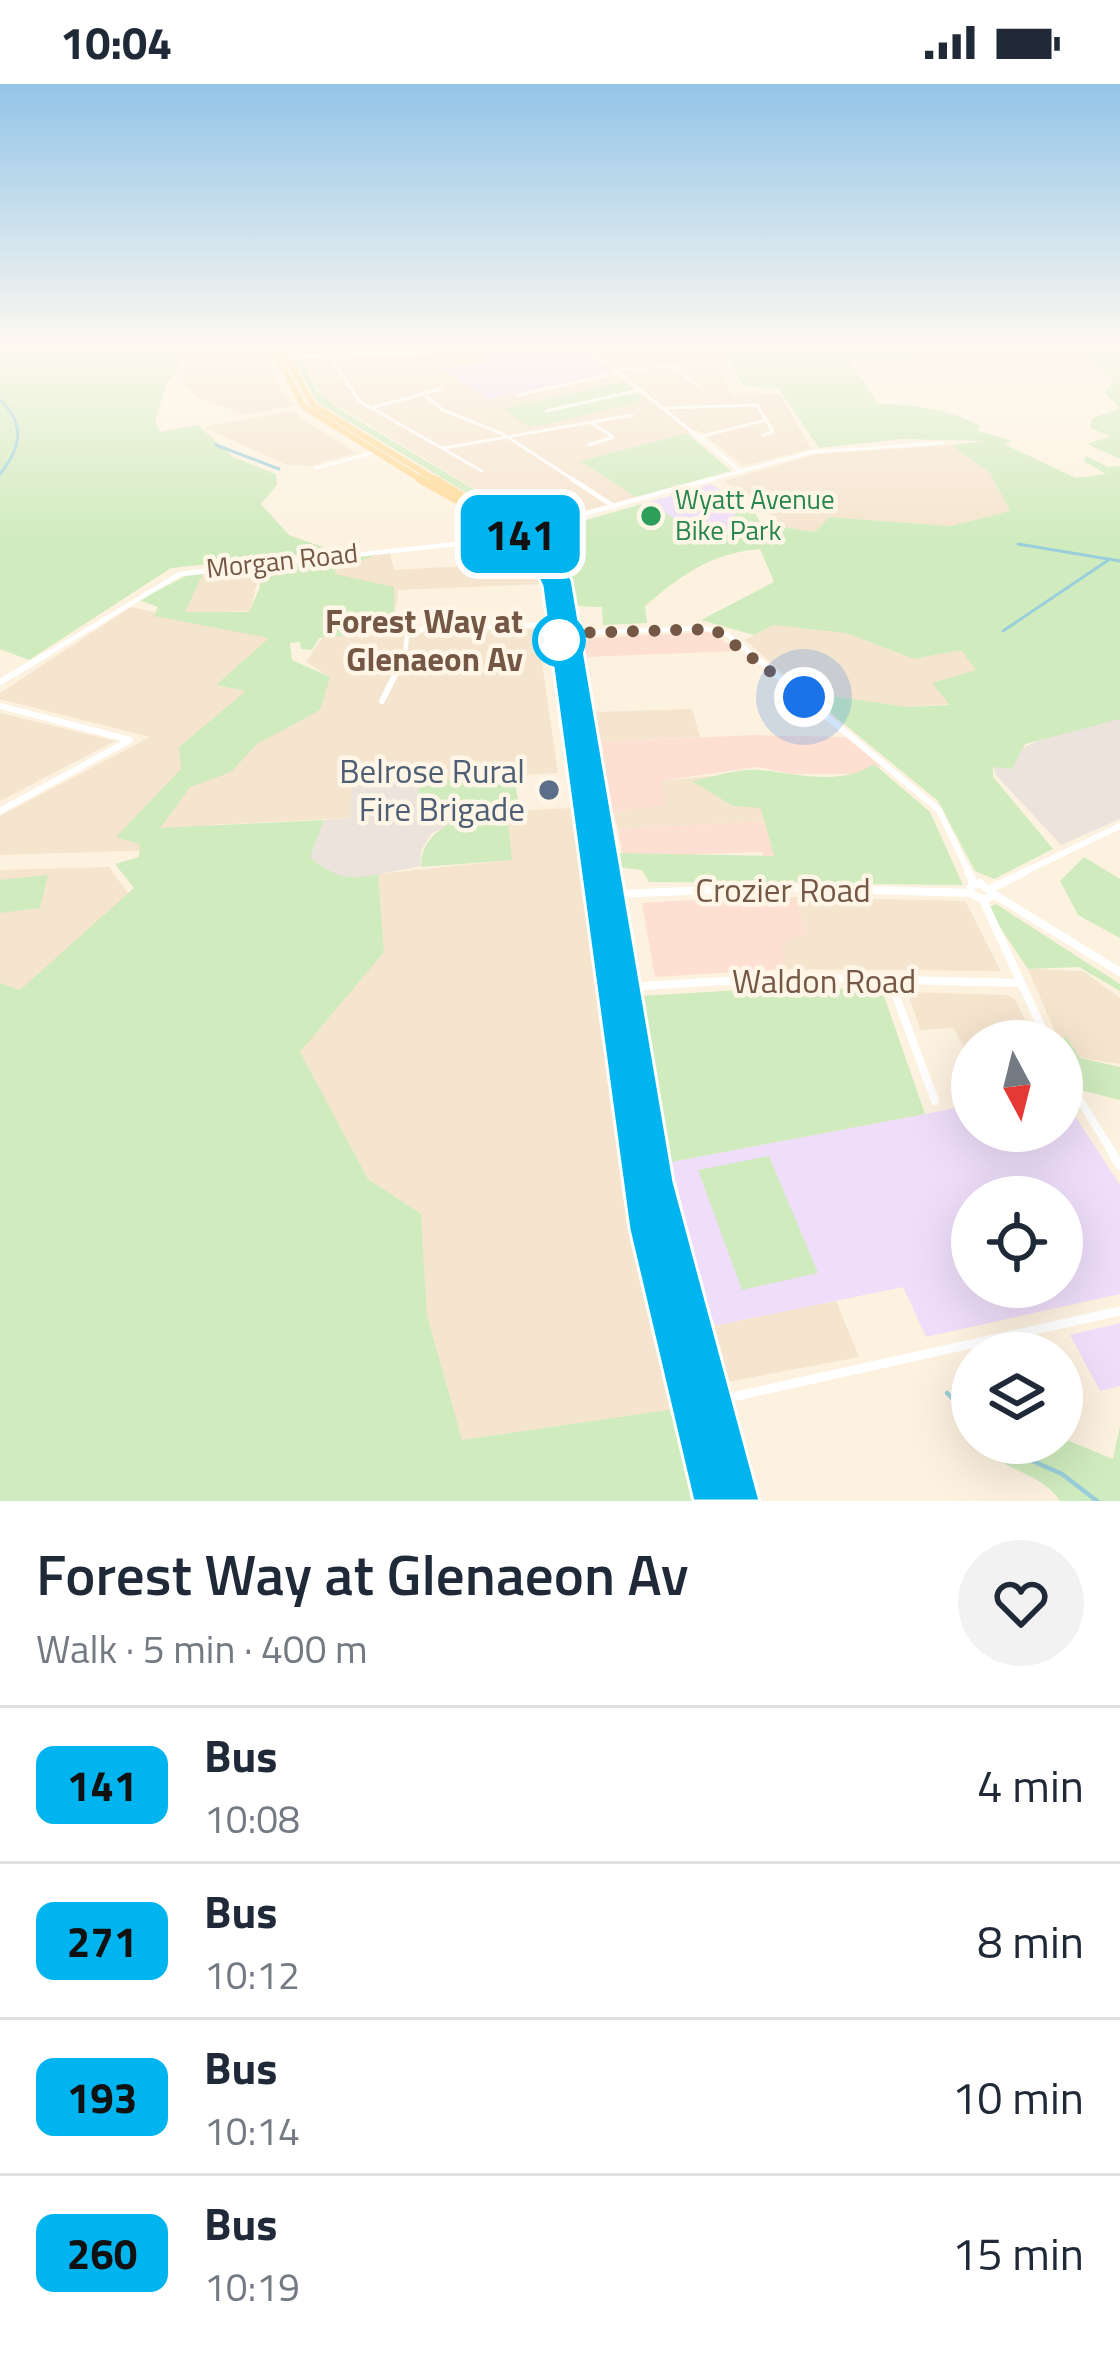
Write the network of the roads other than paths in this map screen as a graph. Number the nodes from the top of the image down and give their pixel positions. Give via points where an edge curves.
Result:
1 (321, 409) edge
2 (374, 409) edge
3 (450, 409) edge
4 (554, 409) edge
5 (663, 409) edge
6 (760, 409) edge
7 (546, 411) dead end
8 (632, 415) dead end
9 (482, 418) dead end
10 (766, 420) junction
11 (474, 422) junction
12 (593, 424) junction
13 (502, 434) junction
14 (763, 435) dead end
15 (699, 437) junction
16 (943, 443) dead end
17 (590, 445) dead end
18 (444, 448) junction
19 (380, 450) junction
20 (316, 468) dead end
21 (482, 471) dead end
22 (742, 472) junction
23 (516, 492) dead end
24 (615, 507) junction
25 (565, 521) junction
26 (523, 533) junction
27 (512, 536) junction
28 (566, 597) junction
29 (556, 624) junction
30 (572, 633) junction
31 (576, 655) junction
32 (0, 682) edge
33 (382, 701) dead end
34 (0, 706) edge
35 (0, 811) edge
36 (1120, 826) edge
37 (972, 888) junction
38 (993, 892) junction
39 (604, 894) junction
40 (983, 900) junction
41 (1120, 971) edge
42 (890, 980) junction
43 (1021, 983) junction
44 (626, 987) junction
45 (1038, 1020) edge
46 (935, 1101) dead end
47 (1083, 1105) edge
48 (1120, 1166) edge
49 (1120, 1311) edge
50 (712, 1401) junction
51 (713, 1501) edge
52 (740, 1501) edge

1 - 19 main road
2 - 18 street
3 - 11 street
4 - 7 street
5 - 15 street
6 - 10 street
8 - 12 street
9 - 11 street
10 - 14 street via 773,432
10 - 15 street
11 - 13 street
12 - 13 street
12 - 17 street via 613,437
13 - 18 street
13 - 24 street
15 - 22 street
16 - 22 street, Morgan Road via 818,451
18 - 21 street
19 - 20 street
19 - 26 main road
19 - 27 main road
22 - 24 street, Morgan Road
23 - 25 street
24 - 25 street, Morgan Road
25 - 26 street, Morgan Road
26 - 27 street, Morgan Road
26 - 28 main road via 554,563
27 - 29 main road via 543,568
27 - 32 street, Morgan Road via 180,574
28 - 29 main road via 565,618
28 - 30 main road
29 - 31 main road
29 - 33 street via 407,628 405,661
29 - 39 main road
30 - 31 main road
30 - 37 street via 727,634 939,810
31 - 39 main road
34 - 35 street via 130,740
36 - 38 street
37 - 38 street, Crozier Road
37 - 39 street, Crozier Road
37 - 40 street
38 - 40 street
38 - 41 street
39 - 44 main road
39 - 51 main road via 646,1229
40 - 43 street
42 - 43 street, Waldon Road
42 - 44 street, Waldon Road
42 - 46 street
43 - 45 street
44 - 50 main road via 665,1218
47 - 48 street
49 - 50 street
50 - 52 main road

